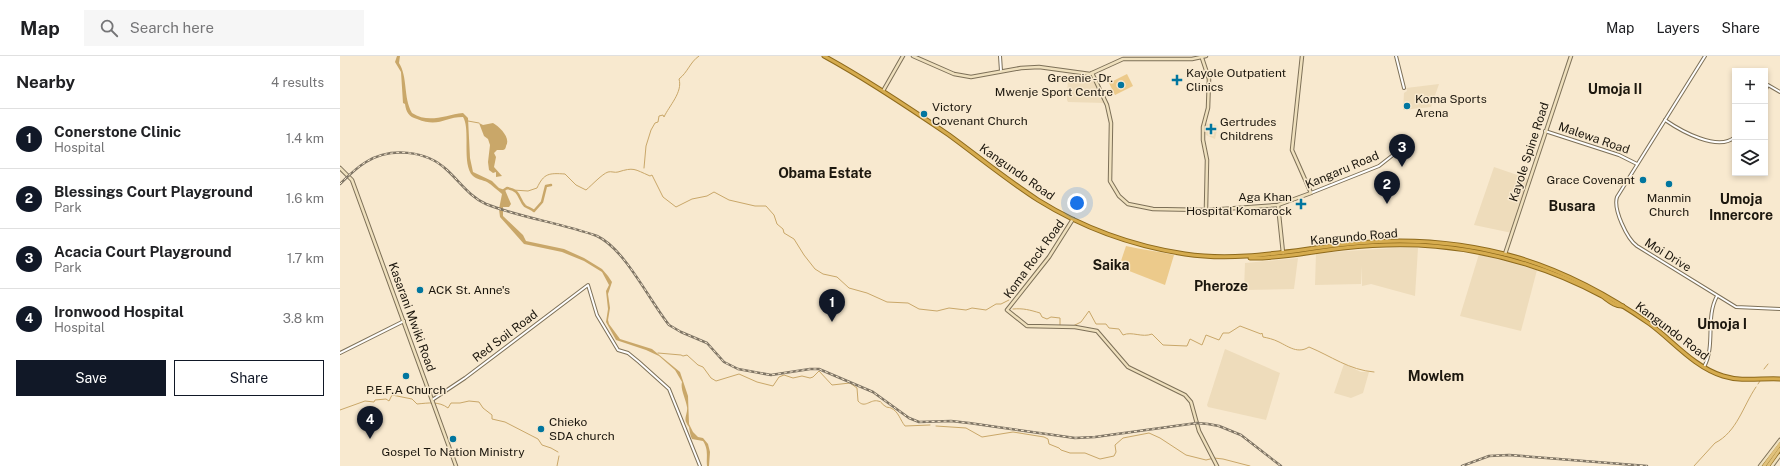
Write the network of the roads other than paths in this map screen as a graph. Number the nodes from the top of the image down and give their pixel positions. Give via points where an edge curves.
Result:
1 (824, 56) edge
2 (904, 56) edge
3 (913, 56) edge
4 (1000, 56) edge
5 (1206, 56) edge
6 (1302, 56) edge
7 (1396, 56) edge
8 (1571, 56) edge
9 (1704, 56) edge
10 (1123, 58) edge
11 (1202, 58) junction
12 (1001, 71) junction
13 (1092, 73) junction
14 (1768, 85) edge
15 (1404, 88) dead end
16 (883, 90) junction
17 (1780, 92) edge
18 (1665, 120) junction
19 (1545, 131) junction
20 (1396, 138) dead end
21 (1732, 139) edge
22 (1637, 164) junction
23 (340, 168) edge
24 (1311, 193) junction
25 (1278, 205) junction
26 (1206, 209) junction
27 (1073, 219) junction
28 (1283, 253) junction
29 (1505, 254) junction
30 (1243, 257) junction
31 (1600, 294) junction
32 (1718, 296) junction
33 (1780, 309) edge
34 (404, 321) junction
35 (340, 353) edge
36 (1704, 367) junction
37 (1780, 379) edge
38 (433, 402) junction
39 (1780, 440) edge
40 (1780, 444) edge
41 (1780, 449) edge
42 (1780, 455) edge
43 (456, 466) edge
44 (700, 466) edge
45 (1217, 466) edge
46 (1760, 466) edge
47 (1764, 466) edge
48 (1768, 466) edge
49 (1772, 466) edge

1 - 16 highway, Kangundo Road
2 - 16 main road
3 - 12 main road via 963,76
4 - 12 street
5 - 11 main road
6 - 24 main road via 1292,150
7 - 15 street
8 - 19 main road, Kayole Spine Road
9 - 18 street, Moi Drive
10 - 11 main road
10 - 13 main road
11 - 26 main road via 1209,79 1208,108 1203,127 1207,160
12 - 13 main road via 1039,67
13 - 26 main road, Kangaru Road via 1111,123 1109,174 1110,183 1119,196 1127,203 1156,209
14 - 17 street
16 - 27 highway, Kangundo Road via 1032,196
18 - 21 street via 1680,130 1713,142 1726,142
18 - 22 street, Moi Drive
19 - 22 street, Malewa Road via 1620,155
19 - 29 main road, Kayole Spine Road
20 - 24 street, Kangaru Road via 1393,155 1382,165
22 - 32 street, Moi Drive via 1616,202 1616,208 1629,238 1637,246
23 - 34 main road, Kasarani Mwiki Road via 352,180
24 - 25 main road, Kangaru Road
25 - 26 main road, Kangaru Road
25 - 28 main road
27 - 30 highway, Kangundo Road via 1111,235 1158,249 1206,256
27 - 45 main road, Koma Rock Road via 1049,257 1007,310 1027,326 1072,327 1099,332 1128,367 1188,397 1199,431
28 - 29 highway, Kangundo Road via 1395,241 1481,248
28 - 30 highway, Kangundo Road
29 - 31 highway, Kangundo Road via 1558,272
30 - 31 highway, Kangundo Road via 1267,258 1373,245 1440,246 1481,251 1527,264
31 - 36 highway, Kangundo Road via 1655,328
32 - 33 street, Moi Drive via 1738,308
32 - 36 street via 1712,307 1709,354
34 - 35 street
34 - 38 main road, Kasarani Mwiki Road
36 - 37 highway, Kangundo Road via 1735,379
38 - 43 main road, Kasarani Mwiki Road
38 - 44 street, Red Soil Road via 588,285 597,315 618,350 628,353 639,362 666,386 672,395
39 - 46 main road
40 - 47 main road
41 - 48 main road
42 - 49 main road

